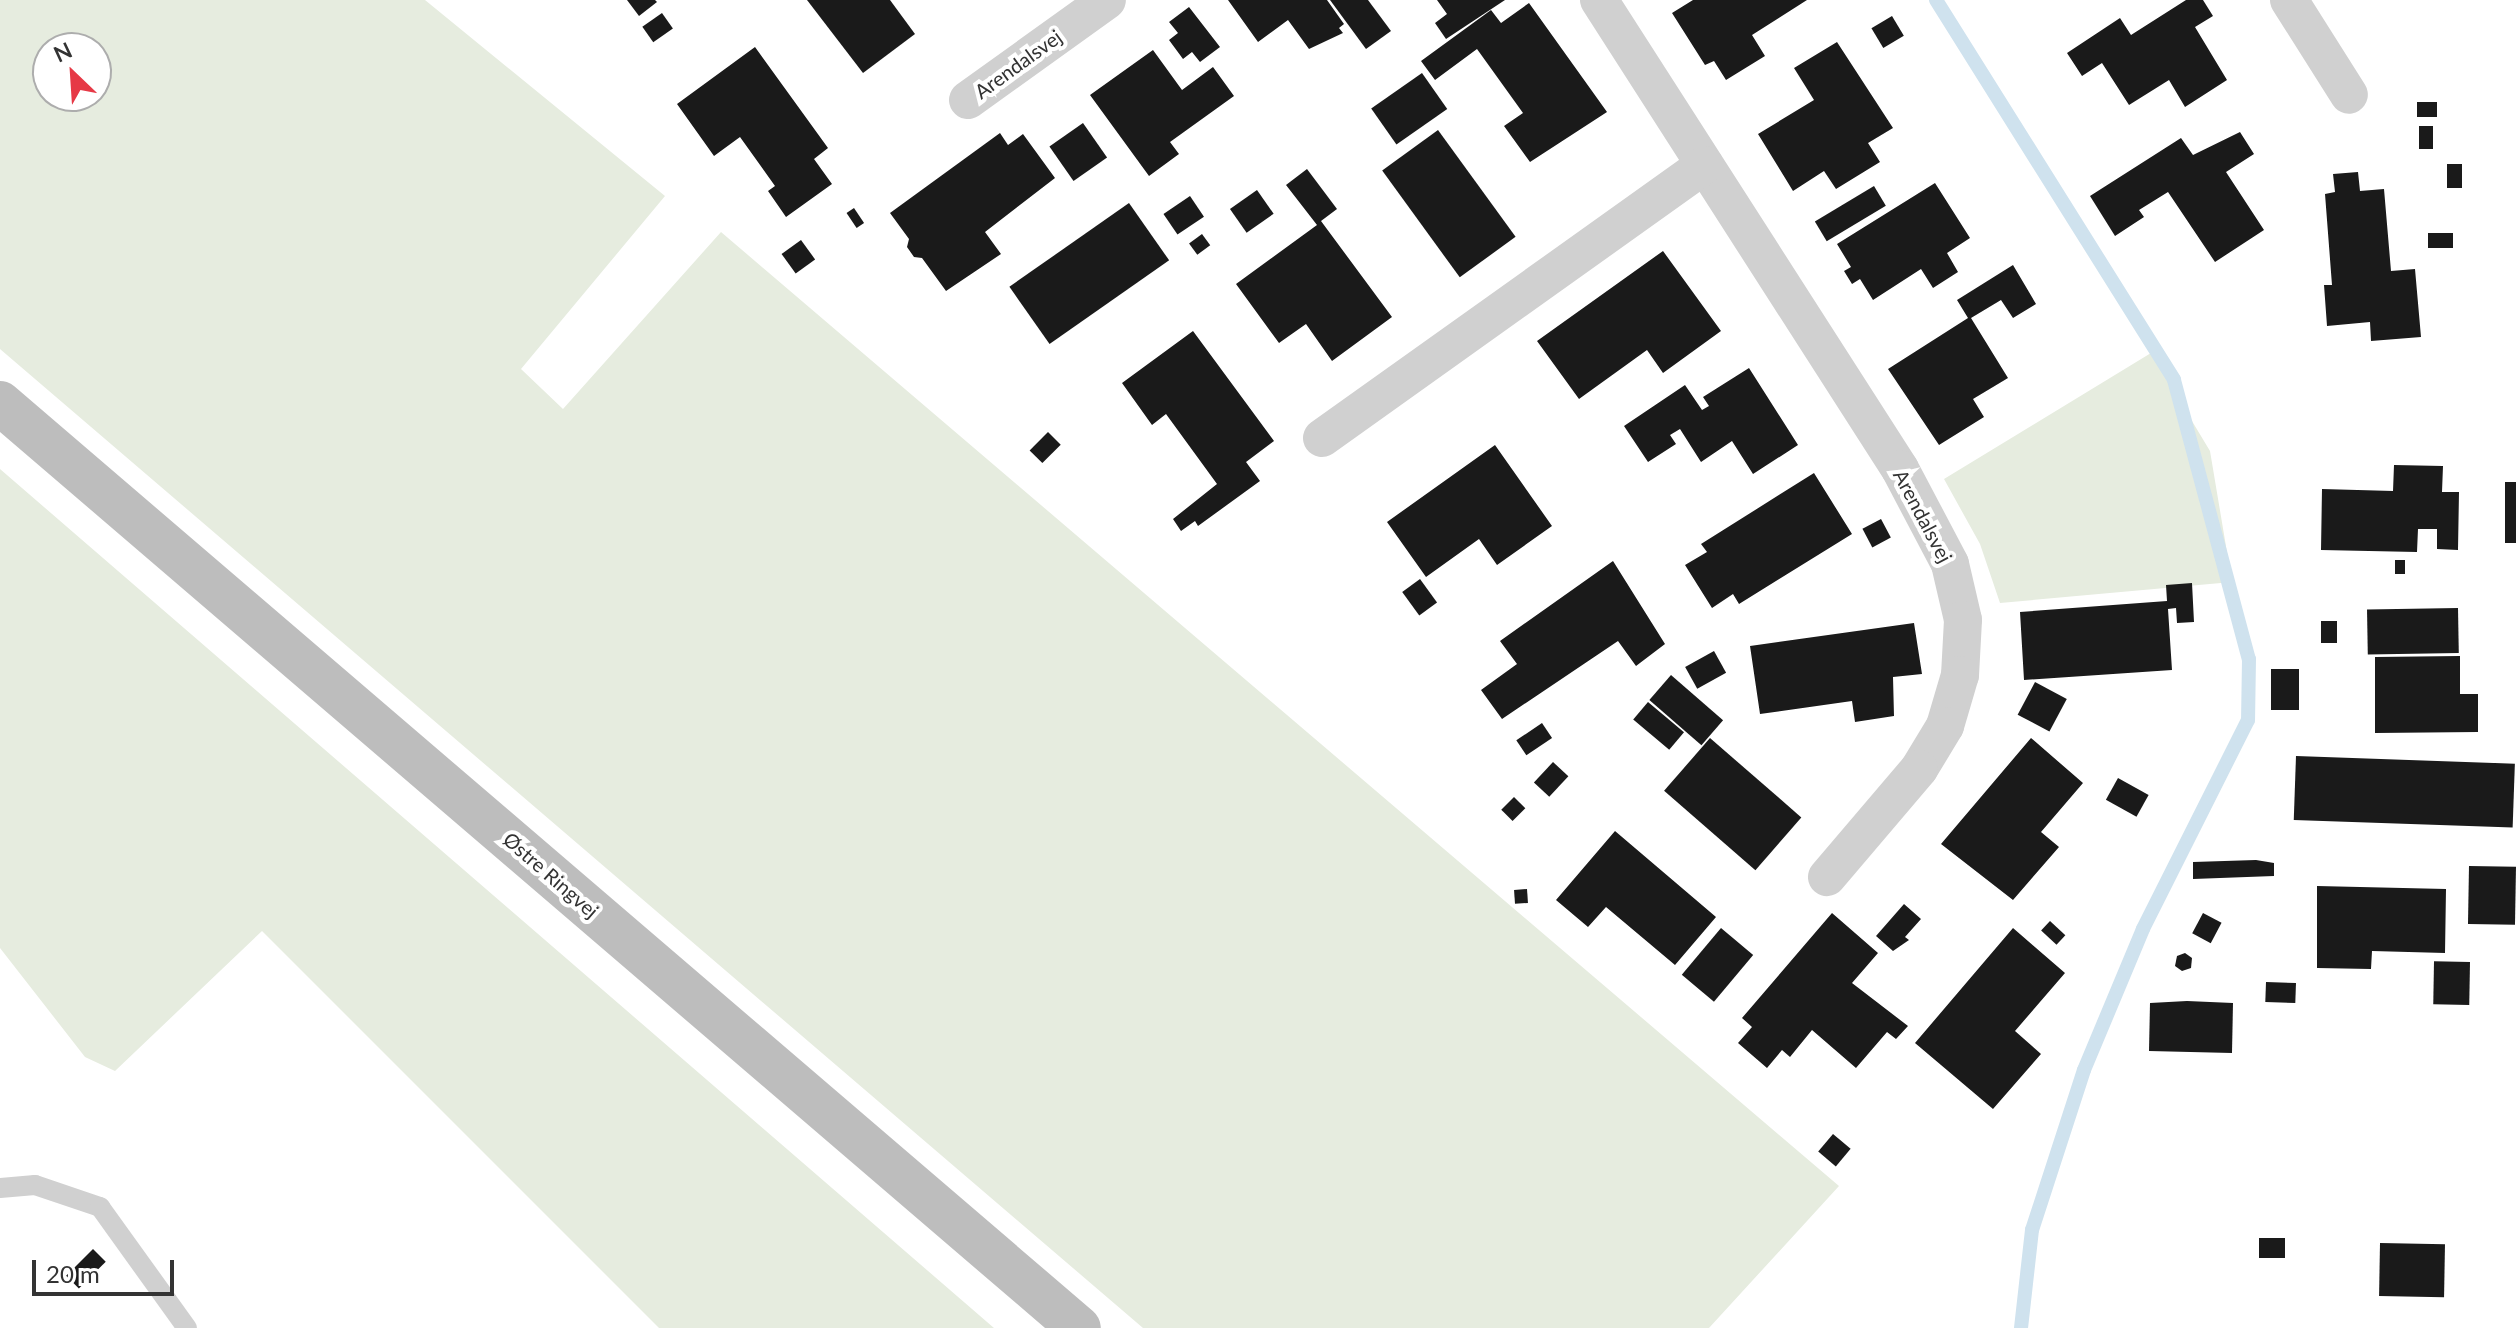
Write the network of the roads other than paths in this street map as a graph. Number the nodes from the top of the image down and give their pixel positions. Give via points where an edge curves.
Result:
1 (1107, 0) edge
2 (1599, 0) edge
3 (2289, 0) edge
4 (2349, 95) dead end
5 (968, 100) dead end
6 (1705, 165) junction
7 (12, 413) edge
8 (1322, 438) dead end
9 (1827, 877) dead end
10 (0, 1188) edge
11 (187, 1328) edge
12 (1079, 1328) edge

1 - 5 street, Arendalsvej
2 - 6 street, Arendalsvej
3 - 4 street
6 - 8 street
6 - 9 street, Arendalsvej via 1900,469 1950,564 1963,620 1960,675 1945,726 1919,769
7 - 12 main road, Østre Ringvej
10 - 11 lane via 35,1185 100,1207

